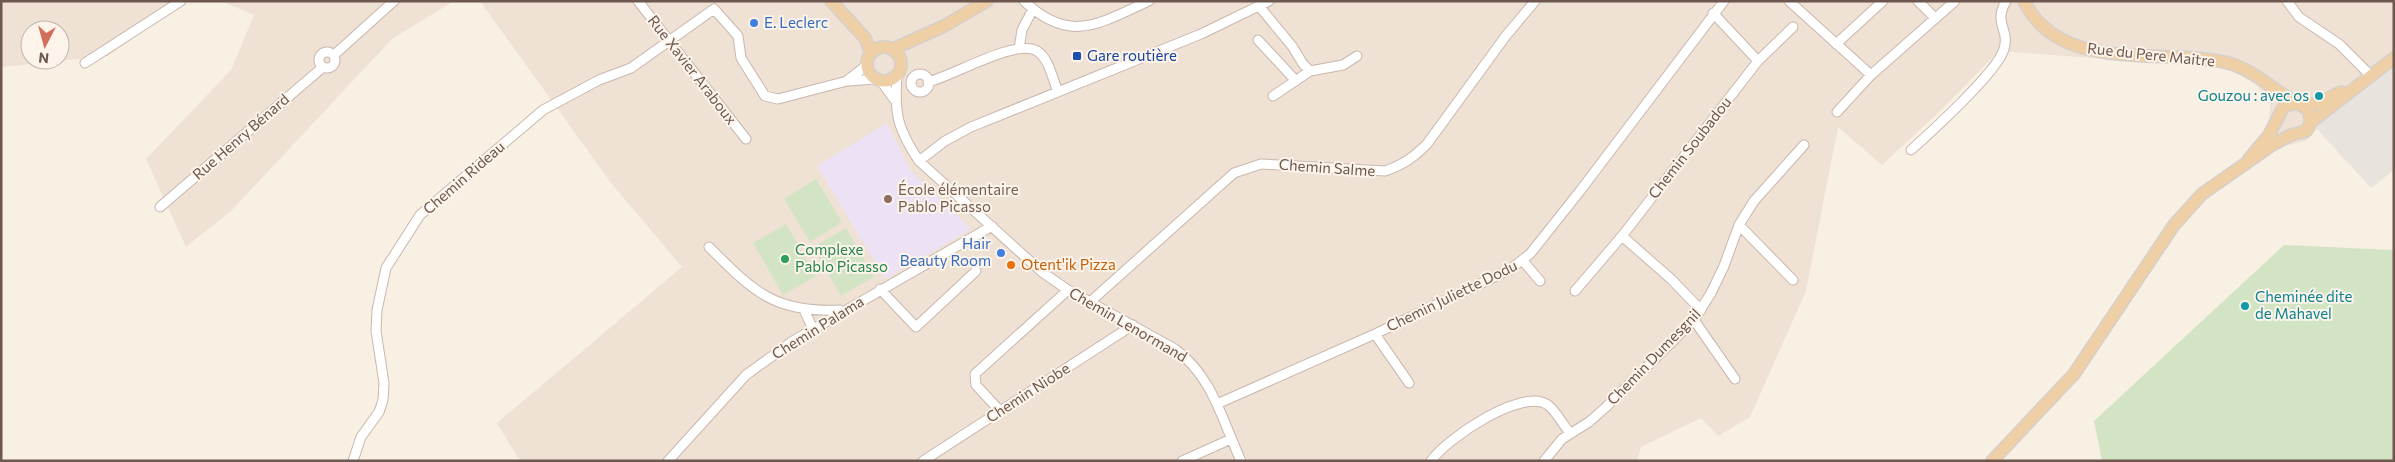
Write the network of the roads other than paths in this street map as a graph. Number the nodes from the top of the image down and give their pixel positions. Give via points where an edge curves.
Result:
1 (181, 1) edge
2 (394, 1) edge
3 (638, 1) edge
4 (831, 1) edge
5 (987, 1) edge
6 (1024, 1) edge
7 (1149, 1) edge
8 (1268, 1) edge
9 (1535, 1) edge
10 (1724, 1) edge
11 (1789, 1) edge
12 (1804, 1) edge
13 (1883, 1) edge
14 (1918, 1) edge
15 (1955, 1) edge
16 (2006, 1) edge
17 (2024, 1) edge
18 (2287, 1) edge
19 (1259, 6) junction
20 (1033, 9) junction
21 (1796, 9) junction
22 (1713, 13) junction
23 (1935, 18) junction
24 (944, 26) junction
25 (1793, 27) dead end
26 (1258, 40) dead end
27 (669, 41) junction
28 (1836, 44) junction
29 (1019, 48) junction
30 (893, 49) junction
31 (876, 50) junction
32 (1357, 56) dead end
33 (2394, 58) edge
34 (901, 60) junction
35 (1758, 61) junction
36 (85, 63) dead end
37 (867, 65) junction
38 (1310, 71) junction
39 (1871, 75) junction
40 (896, 76) junction
41 (2368, 78) junction
42 (878, 80) junction
43 (2263, 80) junction
44 (847, 81) junction
45 (1296, 81) junction
46 (928, 82) dead end
47 (1058, 92) junction
48 (1273, 96) dead end
49 (894, 99) junction
50 (2301, 104) junction
51 (1837, 112) dead end
52 (2278, 117) junction
53 (2310, 122) junction
54 (2291, 135) junction
55 (746, 139) dead end
56 (1804, 145) dead end
57 (1911, 150) dead end
58 (2249, 159) junction
59 (919, 162) junction
60 (160, 207) dead end
61 (1739, 225) junction
62 (992, 226) junction
63 (1622, 236) junction
64 (710, 247) dead end
65 (1523, 261) junction
66 (976, 271) dead end
67 (1793, 280) dead end
68 (1540, 281) dead end
69 (880, 289) junction
70 (1068, 290) junction
71 (1575, 291) dead end
72 (1090, 302) junction
73 (804, 310) junction
74 (842, 310) junction
75 (1700, 310) junction
76 (1694, 320) junction
77 (1133, 325) junction
78 (813, 329) junction
79 (1375, 334) junction
80 (1735, 379) dead end
81 (1409, 383) dead end
82 (1217, 404) junction
83 (1000, 411) junction
84 (1570, 433) junction
85 (1231, 439) junction
86 (353, 461) edge
87 (668, 461) edge
88 (923, 461) edge
89 (1182, 461) edge
90 (1240, 461) edge
91 (1431, 461) edge
92 (1544, 461) edge
93 (1992, 461) edge

1 - 36 street
2 - 60 street, Rue Henry Bénard via 334,54 321,53 318,61 323,67
3 - 27 street, Rue Xavier Araboux
4 - 31 main road
5 - 24 main road
6 - 20 street
7 - 20 street via 1098,24 1081,28 1063,25
8 - 19 street
9 - 72 street, Chemin Salme via 1427,144 1411,159 1385,171 1261,164 1234,173
10 - 22 street, Chemin Juliette Dodu
11 - 21 street
12 - 21 street
13 - 28 street
14 - 23 street
15 - 23 street
16 - 57 street via 2000,20 2006,40 2002,55 1967,96
17 - 43 main road, Rue du Pere Maitre via 2045,29 2080,48 2210,59 2230,64
18 - 41 street via 2299,17 2339,44
19 - 38 street
19 - 47 street via 1201,34
20 - 29 street via 1022,30
21 - 28 street
22 - 35 street
22 - 65 street, Chemin Juliette Dodu via 1580,191
23 - 39 street
24 - 30 main road
24 - 34 main road
25 - 35 street, Chemin Soubadou
26 - 45 street
27 - 44 street, Chemin Rideau via 714,9 738,36 741,58 766,96 778,99
27 - 55 street, Rue Xavier Araboux
27 - 86 street, Chemin Rideau via 631,68 607,76 543,110 420,215 386,268 376,330 384,383 383,400 379,412 361,437
28 - 39 street
29 - 46 street
29 - 47 street via 1037,51 1044,57
30 - 31 main road
30 - 34 main road
31 - 37 main road
32 - 38 street via 1343,65
33 - 41 main road
34 - 40 main road
35 - 63 street, Chemin Soubadou
37 - 42 main road
37 - 44 street
38 - 45 street
39 - 51 street
40 - 42 main road via 887,81
40 - 49 street, Chemin Lenormand
41 - 50 main road via 2326,100
41 - 53 main road
42 - 44 street
42 - 49 street, Chemin Lenormand
43 - 50 main road, Rue du Pere Maitre
43 - 52 main road via 2271,91
45 - 48 street
47 - 59 street via 958,133
49 - 59 street, Chemin Lenormand via 898,122
50 - 52 main road via 2287,104
50 - 53 main road via 2310,113
52 - 54 main road via 2284,131
52 - 58 main road via 2269,135
53 - 54 main road via 2306,131
54 - 58 main road
56 - 61 street, Chemin Dumesgnil via 1754,201
58 - 93 main road via 2202,194 2174,225 2074,374
59 - 62 street, Chemin Lenormand
61 - 67 street
61 - 75 street, Chemin Dumesgnil via 1724,266
62 - 69 street, Chemin Palama
62 - 70 street, Chemin Lenormand via 1042,272
63 - 71 street, Chemin Soubadou
63 - 75 street via 1671,279
64 - 73 street via 743,281 769,299
65 - 68 street
65 - 79 street, Chemin Juliette Dodu
66 - 69 street via 916,327
69 - 74 street, Chemin Palama
70 - 72 street, Chemin Lenormand
70 - 83 street via 975,374 976,385
72 - 77 street, Chemin Lenormand
73 - 74 street
73 - 78 street
74 - 78 street, Chemin Palama
75 - 76 street, Chemin Dumesgnil
76 - 80 street
76 - 84 street, Chemin Dumesgnil via 1600,412
77 - 82 street, Chemin Lenormand via 1191,361
77 - 83 street, Chemin Niobe
78 - 87 street, Chemin Palama via 746,375
79 - 81 street
79 - 82 street, Chemin Juliette Dodu
82 - 85 street, Chemin Lenormand
83 - 88 street, Chemin Niobe
84 - 91 street via 1548,405 1528,401 1464,430
84 - 92 street, Chemin Dumesgnil
85 - 89 street
85 - 90 street, Chemin Lenormand

